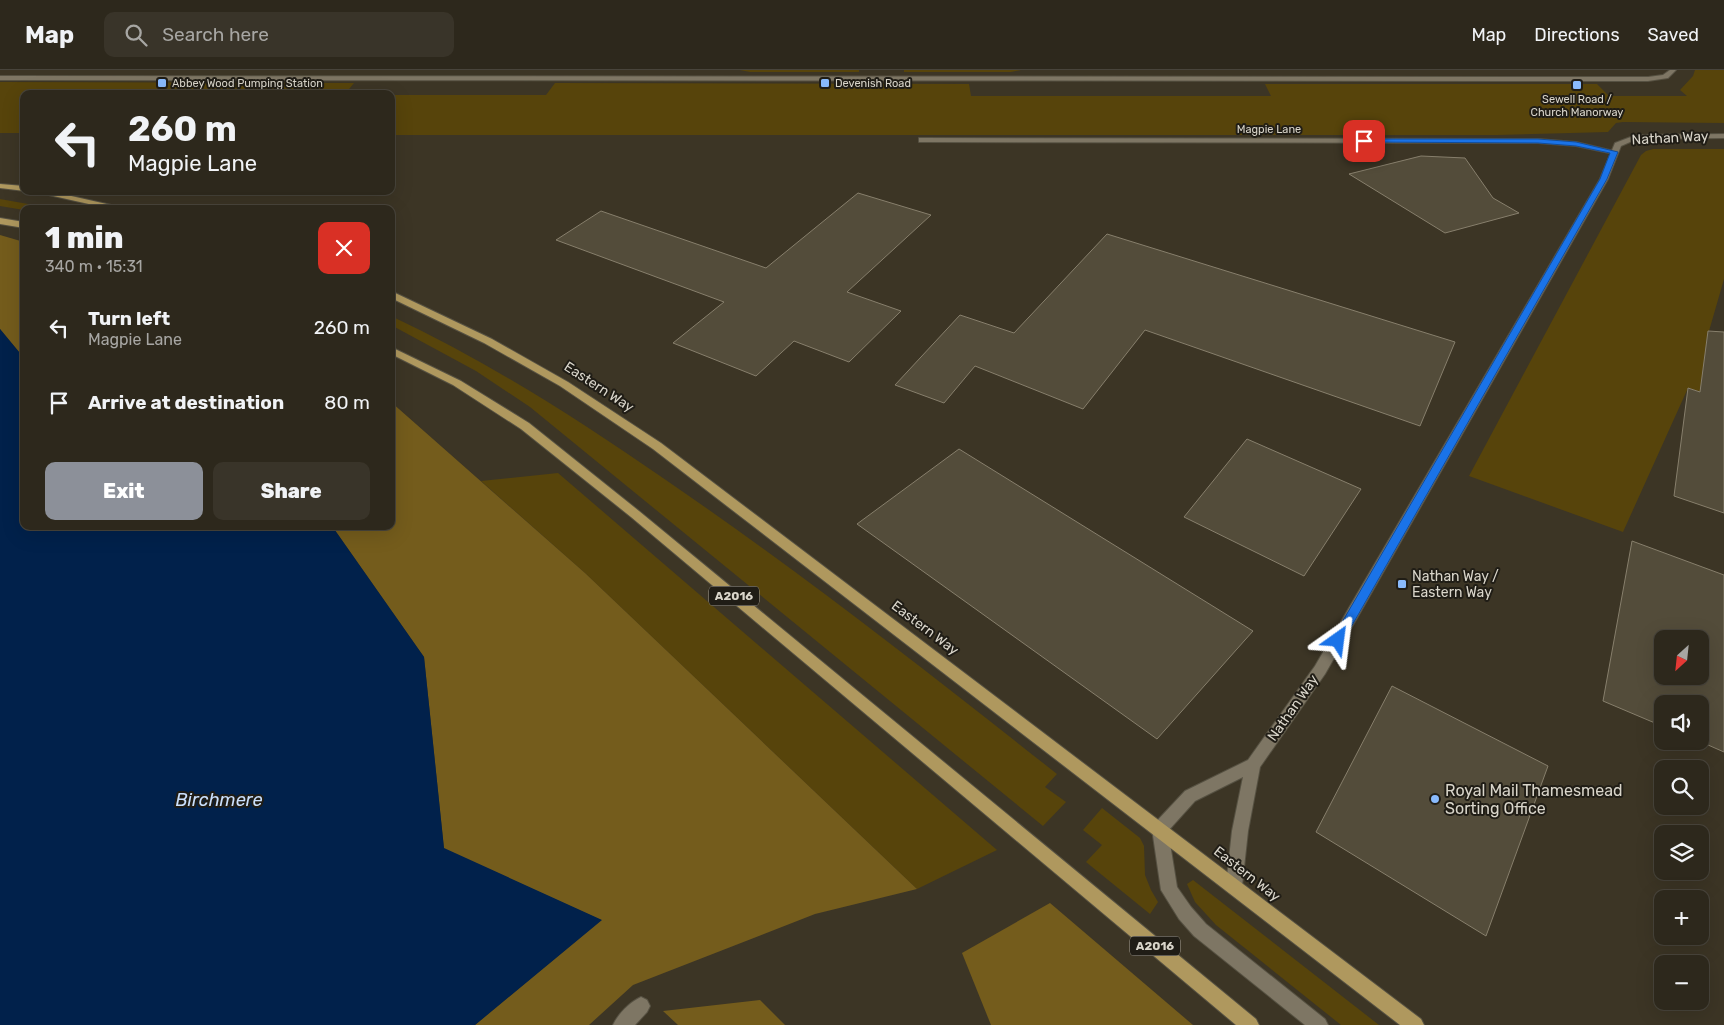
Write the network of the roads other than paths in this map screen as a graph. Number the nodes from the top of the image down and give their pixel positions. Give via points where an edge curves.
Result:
1 (154, 70) edge
2 (414, 70) edge
3 (561, 70) edge
4 (724, 70) edge
5 (1036, 70) edge
6 (1342, 70) edge
7 (1672, 72) edge
8 (408, 77) junction
9 (0, 78) edge
10 (145, 78) junction
11 (557, 78) junction
12 (722, 78) junction
13 (1038, 78) junction
14 (1349, 79) junction
15 (1724, 136) edge
16 (922, 140) dead end
17 (1614, 152) junction
18 (0, 186) edge
19 (20, 188) edge
20 (55, 195) edge
21 (105, 205) edge
22 (0, 221) edge
23 (20, 224) edge
24 (395, 296) edge
25 (395, 352) edge
26 (1253, 764) junction
27 (1160, 829) junction
28 (1234, 886) junction
29 (641, 1006) dead end
30 (622, 1025) edge
31 (1250, 1025) edge
32 (1319, 1025) edge
33 (1415, 1025) edge

1 - 10 street
2 - 8 street
3 - 11 street
4 - 12 street
5 - 13 street
6 - 14 street
7 - 14 street via 1664,78 1648,79
8 - 10 street
8 - 11 street
9 - 10 street
11 - 12 street
12 - 13 street
13 - 14 street
15 - 17 street, Nathan Way via 1636,137 1618,144
16 - 17 street, Magpie Lane via 1538,141
17 - 26 street, Nathan Way via 1604,179 1320,670
18 - 19 main road
20 - 21 main road
22 - 23 main road
24 - 27 main road, Eastern Way via 564,384 657,446
25 - 31 main road, A2016 via 457,383 525,426
26 - 27 street, Nathan Way via 1190,796
26 - 28 street, Nathan Way via 1240,831
27 - 28 main road, Eastern Way
27 - 32 street via 1169,890 1185,914 1200,930
28 - 33 main road, Eastern Way
29 - 30 street

